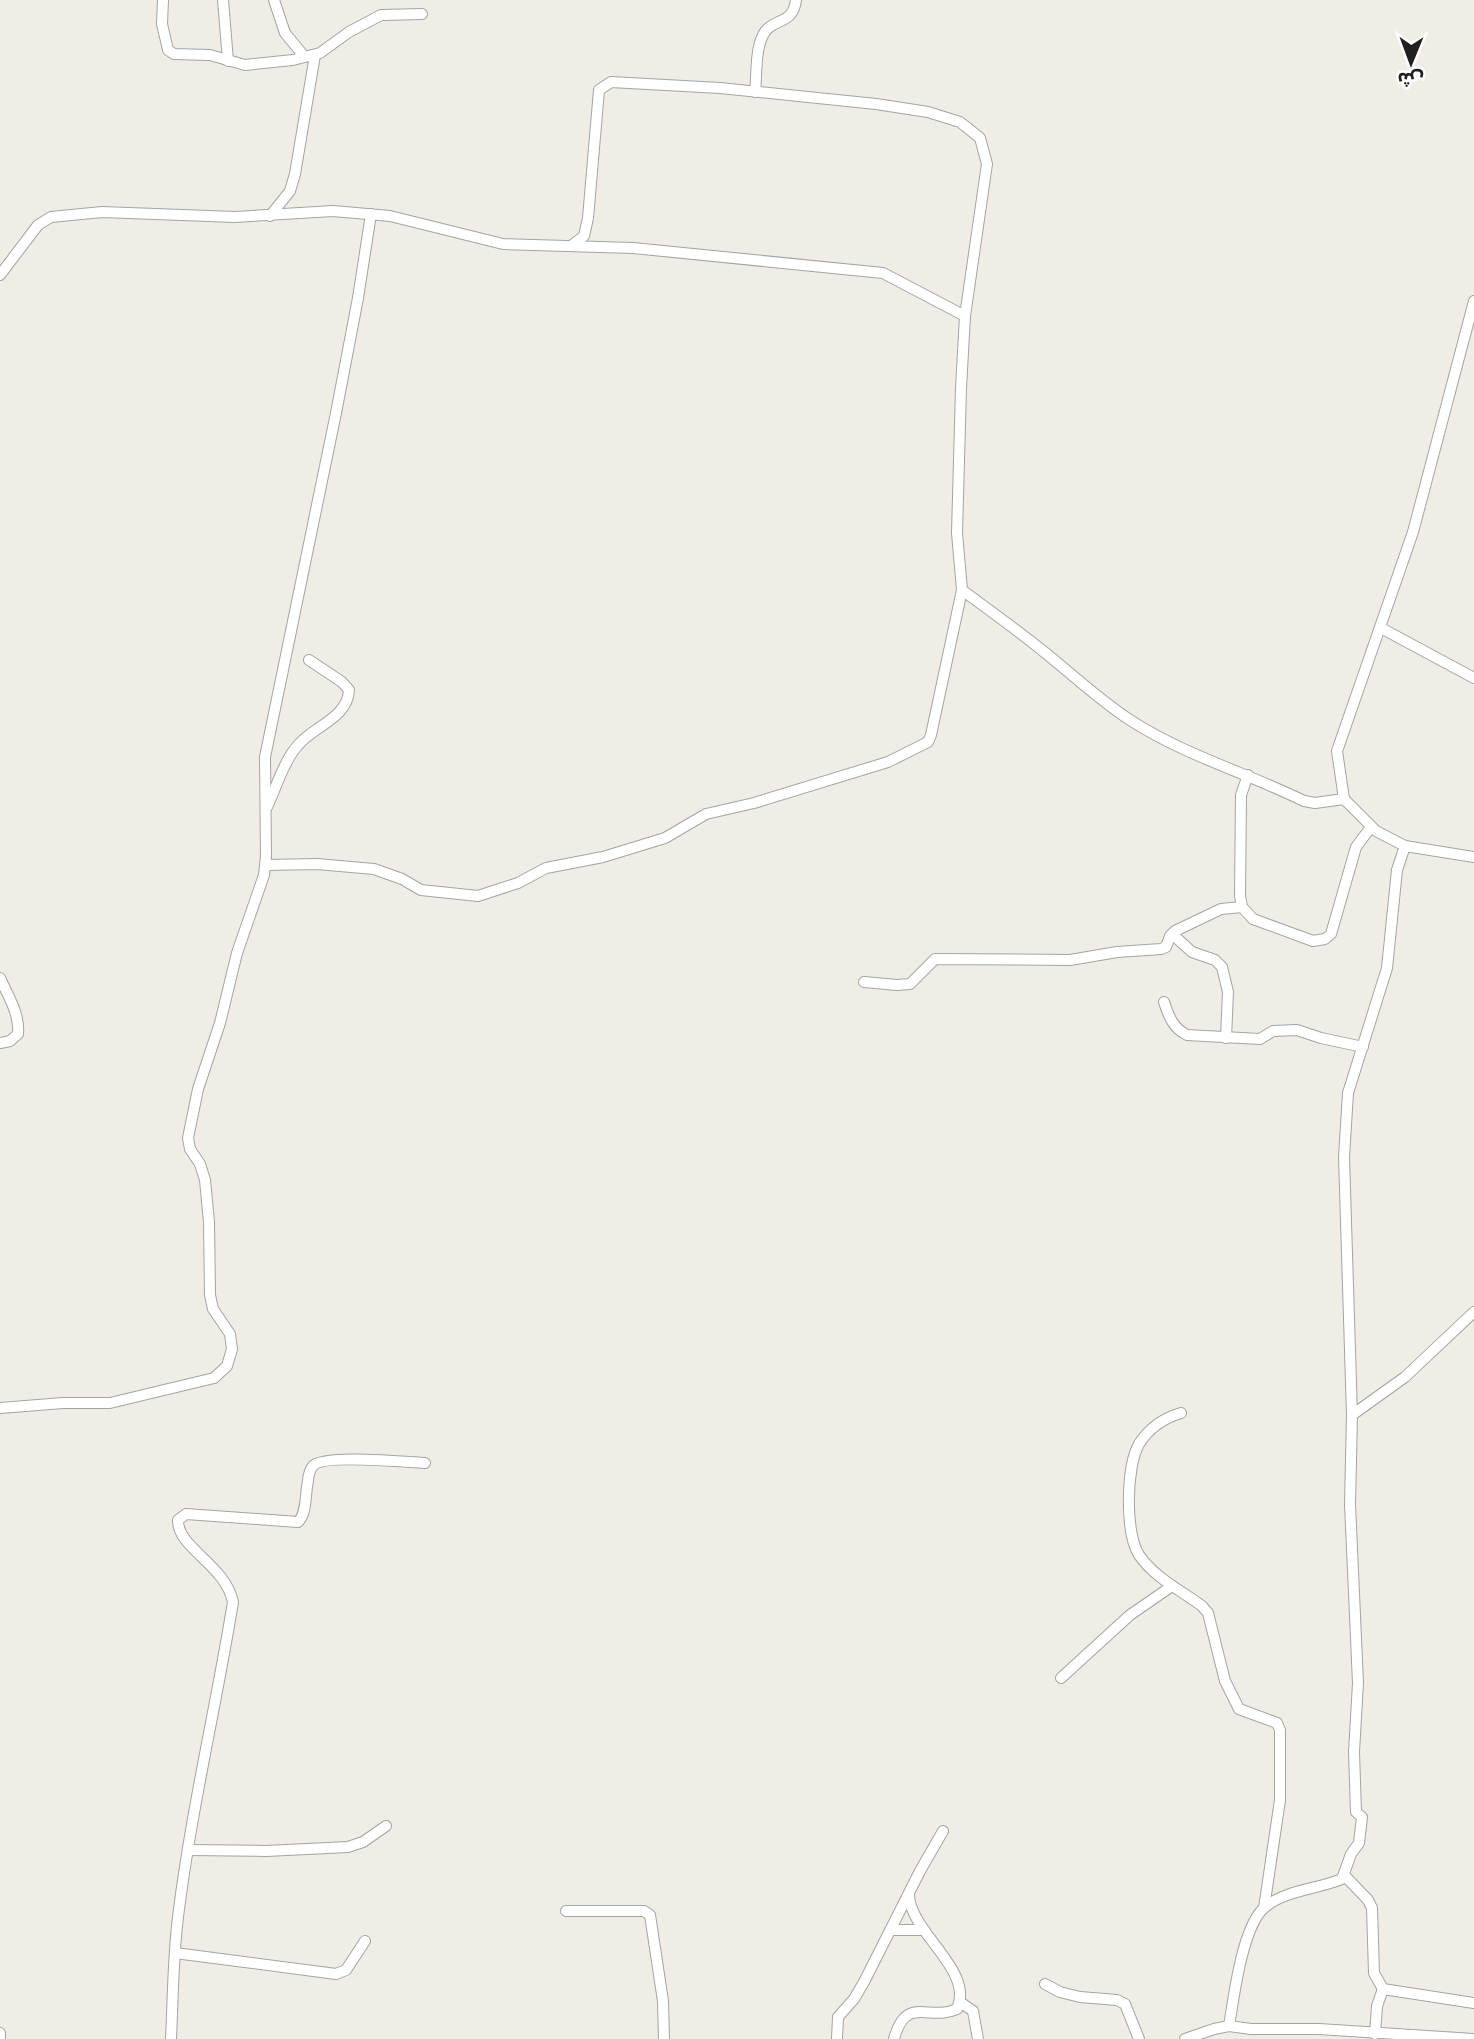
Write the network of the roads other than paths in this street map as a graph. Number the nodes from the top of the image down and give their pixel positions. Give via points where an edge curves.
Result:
1 (163, 0) edge
2 (223, 0) edge
3 (274, 0) edge
4 (796, 0) edge
5 (422, 14) dead end
6 (309, 55) junction
7 (228, 61) junction
8 (755, 92) junction
9 (371, 214) junction
10 (269, 216) junction
11 (571, 246) junction
12 (0, 275) edge
13 (1474, 301) edge
14 (965, 316) junction
15 (961, 590) junction
16 (1381, 628) junction
17 (309, 660) dead end
18 (1474, 678) edge
19 (1248, 775) junction
20 (1344, 799) junction
21 (266, 811) junction
22 (1371, 827) junction
23 (1405, 846) junction
24 (1474, 857) edge
25 (265, 865) junction
26 (1242, 907) junction
27 (1172, 933) junction
28 (0, 978) edge
29 (864, 982) dead end
30 (1164, 1002) dead end
31 (1226, 1038) junction
32 (0, 1043) edge
33 (1363, 1047) junction
34 (1474, 1312) edge
35 (0, 1408) edge
36 (1181, 1413) dead end
37 (1352, 1415) junction
38 (425, 1463) dead end
39 (1172, 1586) junction
40 (1061, 1678) dead end
41 (386, 1826) dead end
42 (943, 1831) dead end
43 (188, 1850) junction
44 (1345, 1876) junction
45 (909, 1893) junction
46 (1264, 1908) junction
47 (566, 1911) dead end
48 (891, 1930) junction
49 (923, 1930) junction
50 (365, 1941) dead end
51 (175, 1953) junction
52 (1045, 1984) dead end
53 (1383, 1989) junction
54 (960, 2002) junction
55 (1474, 2003) edge
56 (1229, 2026) junction
57 (0, 2033) edge
58 (1375, 2034) junction
59 (0, 2039) edge
60 (171, 2039) edge
61 (664, 2039) edge
62 (836, 2039) edge
63 (894, 2039) edge
64 (978, 2039) edge
65 (1139, 2039) edge
66 (1185, 2039) edge
67 (1474, 2039) edge

1 - 7 street via 168,50
2 - 7 street
3 - 6 street via 285,33
4 - 8 street via 795,10 764,33
5 - 6 street via 381,15
6 - 7 street via 260,64
6 - 10 street via 293,183
8 - 11 street via 611,82 602,86 588,218 584,236
8 - 14 street via 928,112 960,122 976,134 987,164
9 - 10 street via 333,211
9 - 11 street via 503,244
9 - 21 street via 336,413 271,720 265,757
10 - 12 street via 102,212 51,217 38,225
11 - 14 street via 883,272
13 - 16 street via 1413,532
14 - 15 street via 957,533
15 - 19 street via 1131,721 1188,752
15 - 25 street via 931,735 928,742 888,762 706,814 665,838 546,868 478,896 421,890 374,869
16 - 18 street
16 - 20 street via 1337,751
17 - 21 street via 349,690 347,704 296,746
19 - 20 street via 1304,801
19 - 26 street via 1241,795
20 - 22 street
21 - 25 street
22 - 23 street
22 - 26 street via 1356,847 1331,934 1325,939 1313,941 1253,919
23 - 24 street
23 - 33 street via 1397,870 1387,968
25 - 35 street via 198,1089 188,1138 205,1180 210,1295 213,1310 230,1335 227,1367 214,1378 110,1403
26 - 27 street via 1221,909
27 - 29 street via 1161,949 1070,960 934,959 910,984
27 - 31 street via 1192,952 1222,967 1228,992
28 - 32 street via 19,1026 18,1034
30 - 31 street via 1179,1031
31 - 33 street via 1260,1039 1273,1031 1297,1030
33 - 37 street via 1348,1093 1344,1157
34 - 37 street via 1405,1377
36 - 39 street via 1158,1423 1140,1442 1130,1482 1133,1545
37 - 44 street via 1350,1504 1358,1684 1354,1764 1356,1811 1362,1817 1359,1843
38 - 43 street via 320,1461 309,1475 304,1514 298,1522 186,1514 178,1520 180,1535 224,1578 233,1601
39 - 40 street via 1130,1615
39 - 46 street via 1208,1613 1225,1681 1239,1709 1277,1723 1280,1730 1280,1800
41 - 43 street via 348,1847
42 - 45 street
43 - 51 street
44 - 46 street
44 - 53 street via 1371,1903 1374,1973
45 - 48 street
45 - 49 street via 912,1914
46 - 56 street via 1248,1937
47 - 61 street via 650,1914
48 - 49 street
48 - 62 street via 854,1998 838,2017
49 - 54 street via 955,1979
50 - 51 street via 346,1970 336,1975
51 - 60 street
52 - 65 street via 1070,1994 1125,2004
53 - 55 street
53 - 58 street
54 - 63 street via 952,2011 907,2015
54 - 64 street via 973,2011
56 - 58 street
56 - 66 street
57 - 59 street
58 - 67 street

